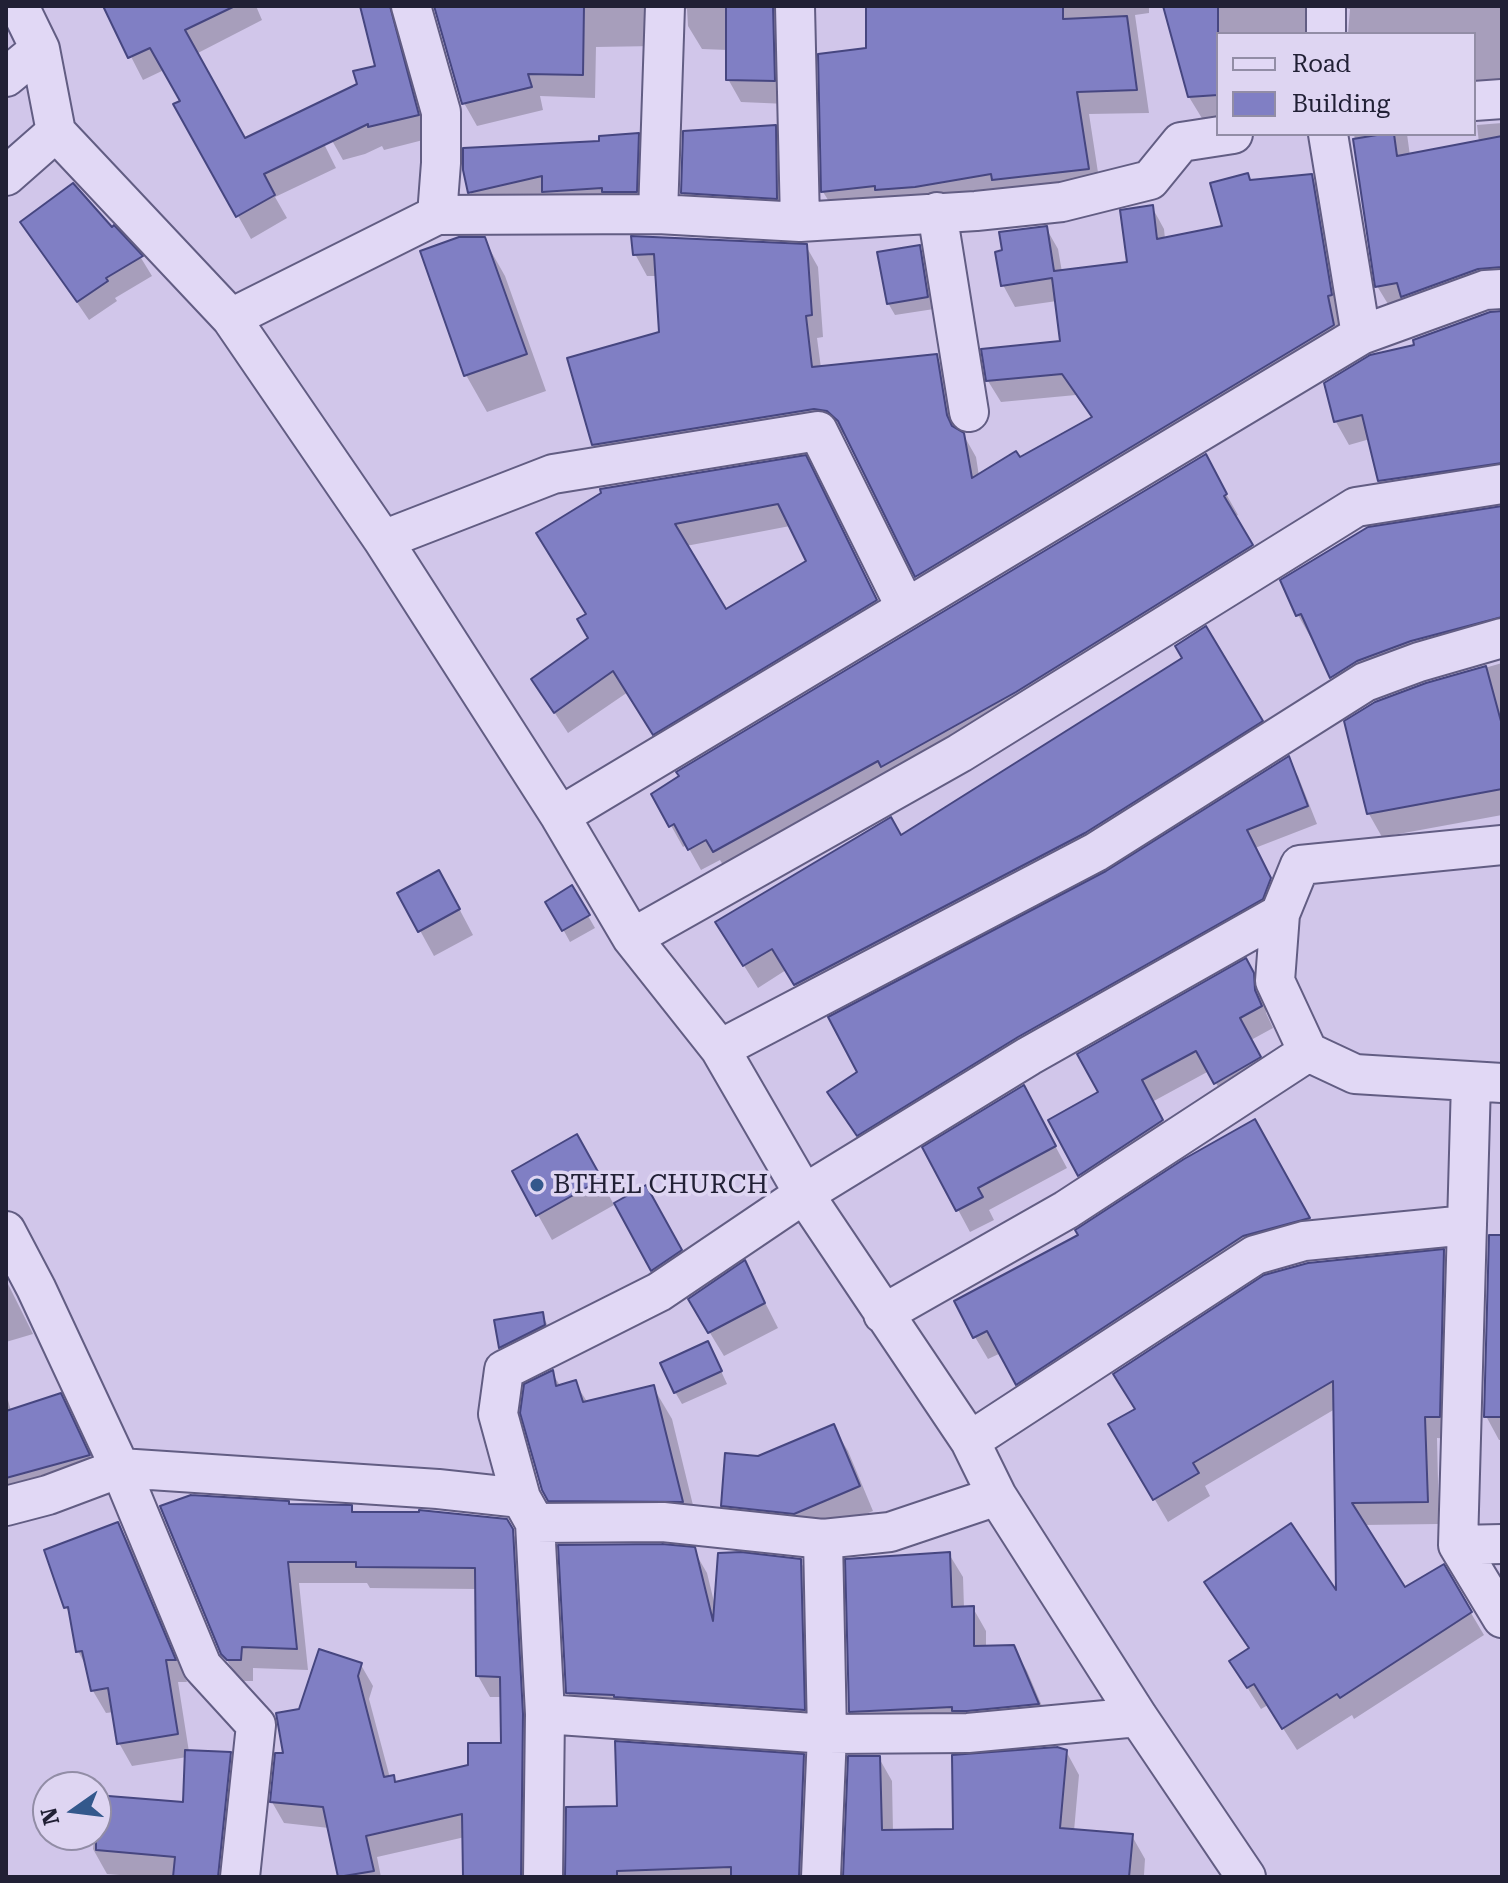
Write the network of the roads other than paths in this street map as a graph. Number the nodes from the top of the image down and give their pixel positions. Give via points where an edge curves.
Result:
1 (19, 6) edge
2 (411, 6) edge
3 (665, 6) edge
4 (795, 6) edge
5 (1326, 6) edge
6 (1326, 32) edge
7 (40, 49) junction
8 (6, 77) edge
9 (1502, 99) edge
10 (1476, 101) edge
11 (56, 132) junction
12 (1220, 136) edge
13 (1328, 136) edge
14 (6, 176) edge
15 (937, 212) junction
16 (658, 214) junction
17 (437, 215) junction
18 (800, 222) junction
19 (1502, 289) edge
20 (231, 318) junction
21 (1361, 335) junction
22 (969, 412) dead end
23 (1502, 484) edge
24 (383, 540) junction
25 (906, 608) junction
26 (1502, 638) edge
27 (560, 816) junction
28 (1502, 845) edge
29 (1280, 914) junction
30 (632, 938) junction
31 (720, 1049) junction
32 (1308, 1052) junction
33 (1486, 1083) edge
34 (804, 1194) junction
35 (1467, 1225) junction
36 (6, 1231) edge
37 (883, 1314) junction
38 (970, 1441) junction
39 (120, 1468) junction
40 (997, 1496) junction
41 (6, 1506) edge
42 (528, 1511) junction
43 (823, 1539) junction
44 (1502, 1544) edge
45 (1458, 1545) junction
46 (1502, 1618) edge
47 (545, 1714) junction
48 (1138, 1717) junction
49 (827, 1734) junction
50 (240, 1877) edge
51 (543, 1877) edge
52 (821, 1877) edge
53 (1246, 1877) edge

1 - 7 street
2 - 17 street via 441,112
3 - 16 street
4 - 18 street
5 - 6 street
7 - 8 street
7 - 11 street
9 - 10 street
11 - 14 street
11 - 20 street
12 - 15 street via 1181,142 1150,180 1062,202
13 - 21 street
15 - 18 street
15 - 22 street
16 - 17 street
16 - 18 street
17 - 20 street
19 - 21 street via 1485,290
20 - 24 street
21 - 25 street
23 - 30 street via 1356,507 960,753
24 - 25 street via 553,474 818,431
24 - 27 street
25 - 27 street
26 - 31 street via 1365,682 1096,852
27 - 30 street
28 - 29 street via 1300,865
29 - 32 street via 1275,981
29 - 34 street via 1029,1056
30 - 31 street
31 - 34 street
32 - 33 street via 1355,1074
32 - 37 street via 1066,1210
33 - 35 street
34 - 37 street
34 - 42 street via 659,1292 504,1370 498,1414
35 - 38 street via 1304,1241 1255,1255
35 - 45 street
36 - 39 street
37 - 38 street
38 - 40 street
39 - 41 street
39 - 42 street via 438,1489
39 - 50 street via 202,1666 256,1725
40 - 43 street via 890,1532
40 - 48 street
42 - 43 street
42 - 47 street
43 - 49 street
44 - 45 street
45 - 46 street
47 - 49 street
47 - 51 street
48 - 49 street via 968,1733
48 - 53 street
49 - 52 street

